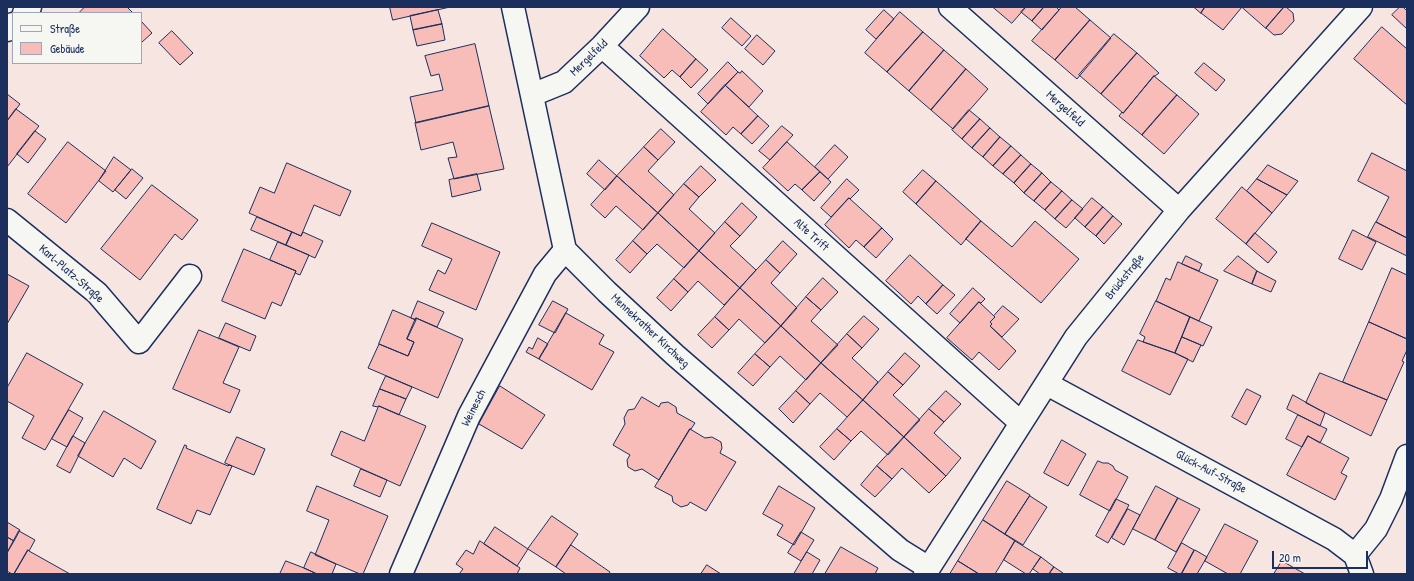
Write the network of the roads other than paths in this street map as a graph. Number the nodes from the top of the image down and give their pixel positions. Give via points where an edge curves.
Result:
1 (514, 7) edge
2 (638, 7) edge
3 (950, 7) edge
4 (1361, 7) edge
5 (602, 46) junction
6 (532, 94) junction
7 (1179, 210) junction
8 (7, 220) edge
9 (564, 250) junction
10 (190, 276) dead end
11 (1046, 384) junction
12 (1021, 423) junction
13 (1407, 456) edge
14 (1358, 564) edge
15 (927, 571) edge
16 (401, 574) edge

1 - 6 street
2 - 5 street, Mergelfeld
3 - 7 street, Mergelfeld
4 - 7 street, Brückstraße
5 - 6 street, Mergelfeld via 564,82
5 - 12 street, Alte Trift
6 - 9 street
7 - 11 street, Brückstraße via 1076,337
8 - 10 street, Karl-Platz-Straße via 97,293 139,342
9 - 15 street, Mennekrather Kirchweg via 675,355
9 - 16 street, Weinesch via 545,274 469,416
11 - 12 street, Brückstraße
11 - 14 street, Glück-Auf-Straße via 1334,539
12 - 15 street, Brückstraße
13 - 14 street via 1391,499

